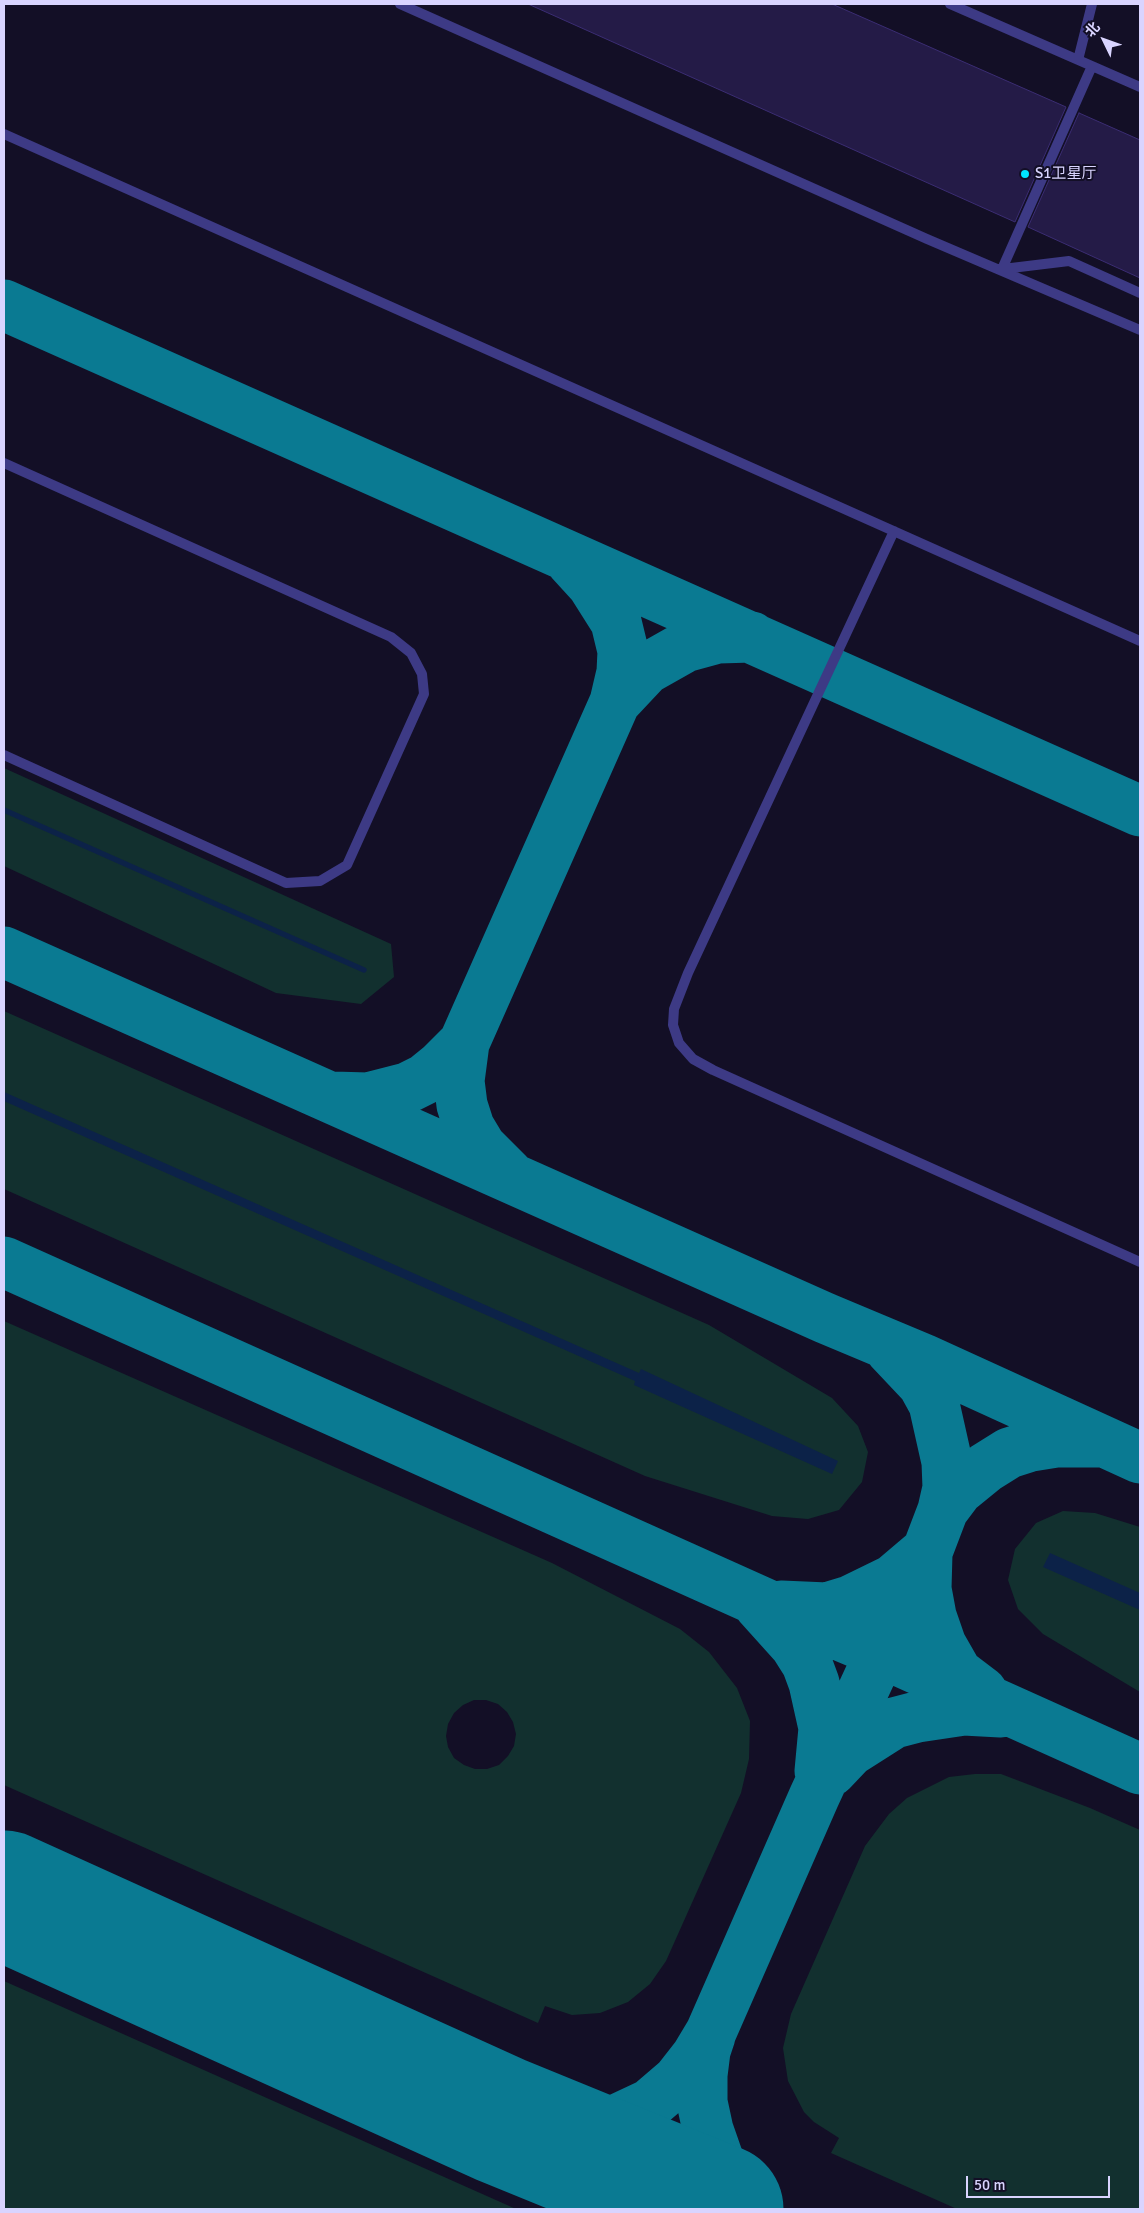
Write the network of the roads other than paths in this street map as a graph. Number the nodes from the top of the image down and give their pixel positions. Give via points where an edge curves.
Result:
1 (400, 4) edge
2 (950, 4) edge
3 (1092, 4) edge
4 (1078, 60) junction
5 (1092, 66) junction
6 (1140, 87) edge
7 (4, 134) edge
8 (1002, 270) junction
9 (1140, 293) edge
10 (1140, 330) edge
11 (4, 463) edge
12 (894, 531) junction
13 (1140, 641) edge
14 (4, 755) edge
15 (1140, 1262) edge

1 - 8 lane
2 - 4 lane
3 - 4 lane
4 - 5 lane
5 - 6 lane
5 - 8 lane
7 - 12 lane
8 - 9 lane via 1069,262
8 - 10 lane
11 - 14 lane via 391,637 411,653 422,674 424,694 347,865 320,881 286,883
12 - 13 lane
12 - 15 lane via 688,973 674,1008 673,1026 679,1043 693,1059 713,1070

